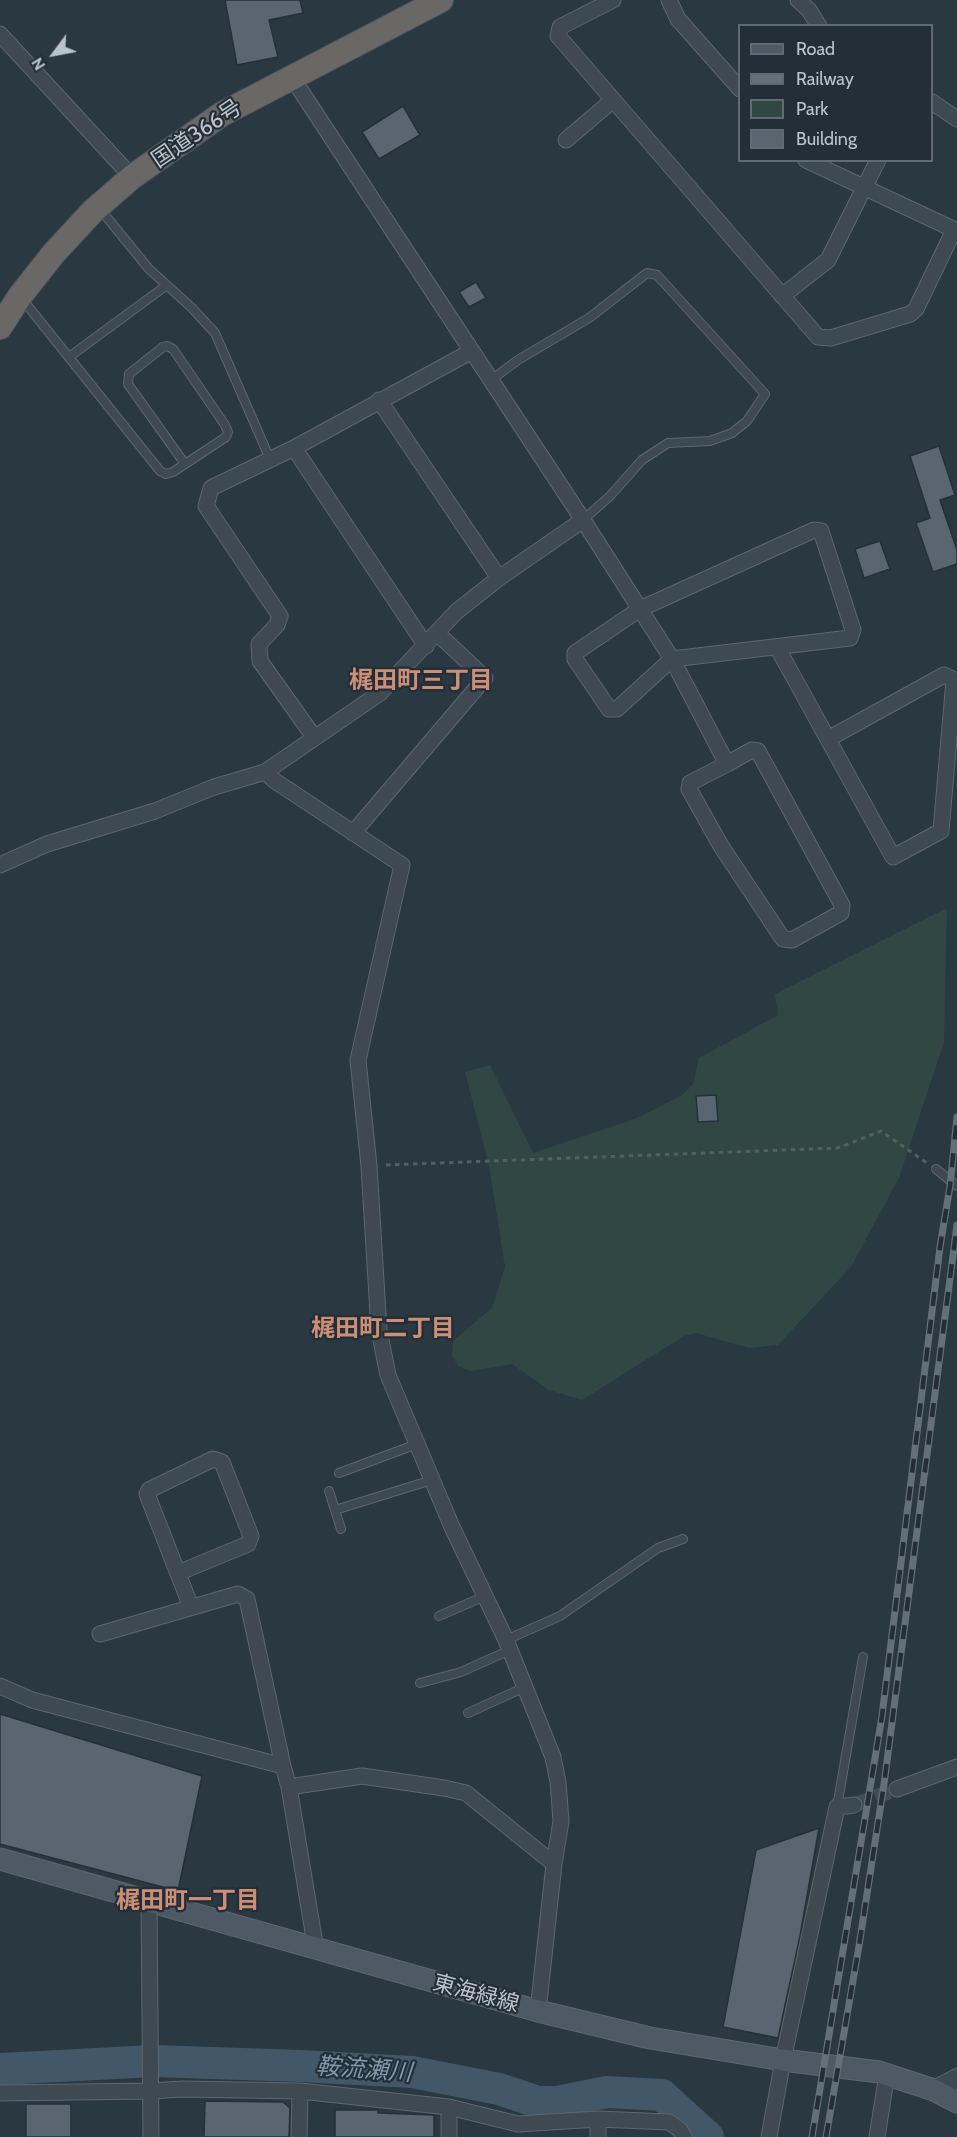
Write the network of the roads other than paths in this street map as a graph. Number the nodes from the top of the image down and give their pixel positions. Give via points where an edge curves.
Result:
1 (441, 0) edge
2 (613, 0) edge
3 (669, 0) edge
4 (798, 0) edge
5 (818, 24) edge
6 (0, 34) edge
7 (291, 76) junction
8 (738, 87) edge
9 (613, 100) junction
10 (933, 103) edge
11 (957, 119) edge
12 (566, 140) dead end
13 (810, 162) edge
14 (877, 162) edge
15 (132, 177) junction
16 (864, 188) junction
17 (98, 207) junction
18 (956, 231) edge
19 (167, 285) junction
20 (20, 296) junction
21 (782, 296) junction
22 (0, 327) edge
23 (472, 351) junction
24 (69, 357) junction
25 (491, 380) junction
26 (379, 400) junction
27 (294, 448) junction
28 (270, 459) junction
29 (185, 464) junction
30 (583, 520) junction
31 (499, 578) junction
32 (640, 609) junction
33 (437, 633) junction
34 (426, 646) junction
35 (777, 647) junction
36 (672, 660) junction
37 (314, 737) junction
38 (828, 739) junction
39 (727, 764) junction
40 (265, 772) junction
41 (353, 833) junction
42 (0, 864) edge
43 (936, 1169) road end
44 (957, 1186) edge
45 (417, 1444) junction
46 (339, 1473) dead end
47 (432, 1480) junction
48 (329, 1491) dead end
49 (335, 1510) junction
50 (341, 1529) dead end
51 (683, 1539) dead end
52 (178, 1573) junction
53 (485, 1596) junction
54 (191, 1607) junction
55 (439, 1616) dead end
56 (100, 1634) dead end
57 (508, 1645) junction
58 (863, 1657) dead end
59 (420, 1683) dead end
60 (0, 1686) edge
61 (525, 1687) junction
62 (468, 1713) dead end
63 (283, 1766) junction
64 (957, 1767) edge
65 (289, 1787) junction
66 (897, 1790) tunnel mouth
67 (854, 1805) tunnel mouth
68 (837, 1807) junction
69 (0, 1859) edge
70 (554, 1864) junction
71 (149, 1901) junction
72 (316, 1950) junction
73 (538, 2011) junction
74 (783, 2060) junction
75 (887, 2074) junction
76 (957, 2078) edge
77 (150, 2084) junction
78 (934, 2090) junction
79 (300, 2091) junction
80 (0, 2093) edge
81 (957, 2102) edge
82 (448, 2107) junction
83 (598, 2119) junction
84 (151, 2137) edge
85 (299, 2137) edge
86 (448, 2137) edge
87 (598, 2137) edge
88 (684, 2137) edge
89 (769, 2137) edge
90 (876, 2137) edge

1 - 7 highway, 国道366号
2 - 9 street via 560,27 558,36
3 - 8 street via 678,19
4 - 5 street
6 - 15 street
7 - 15 highway, 国道366号 via 222,114
7 - 23 street
9 - 12 street
9 - 21 street
10 - 11 street
13 - 16 street
14 - 16 street
15 - 17 highway, 国道366号
16 - 18 street
16 - 21 street via 828,260
17 - 19 lane
17 - 20 highway, 国道366号
18 - 21 street via 910,314 831,338 818,337
19 - 24 lane
19 - 28 lane via 215,333
20 - 22 highway, 国道366号
20 - 24 lane
23 - 25 street
23 - 26 street
24 - 29 lane via 160,471 166,474
25 - 30 street
25 - 30 lane via 589,318 647,273 657,275 765,394 747,421 732,433 710,441 668,443 642,460
26 - 27 street
26 - 31 street
27 - 28 street
27 - 34 street
28 - 37 street via 211,488 206,506 280,616 259,644 260,661
29 - 29 lane via 228,432 167,346 129,374 128,384
30 - 31 street
30 - 32 street
31 - 33 street via 456,612
32 - 35 street via 814,530 821,531 853,630 850,638
32 - 36 street
32 - 36 street via 575,653 575,659 609,709 617,709
33 - 34 street
33 - 41 street via 485,678
34 - 37 street via 380,693
35 - 36 street
35 - 38 street
36 - 39 street
37 - 40 street
38 - 38 street via 893,857 941,831 954,680 945,675
39 - 39 street via 752,750 758,751 842,905 841,913 792,940 783,939 721,846 689,789 690,783
40 - 41 street
40 - 42 street via 47,844
41 - 45 street via 402,865 358,1060 379,1330 388,1376
43 - 44 lane
45 - 46 lane
45 - 47 street
47 - 49 lane
47 - 53 street
48 - 49 lane
49 - 50 lane
51 - 57 lane via 658,1548 560,1616
52 - 52 street via 147,1494 213,1460 222,1462 251,1536 248,1544
52 - 54 street
53 - 55 lane
53 - 57 street
54 - 56 street
54 - 63 street via 238,1594 247,1599
57 - 59 lane via 461,1672
57 - 61 street
58 - 68 lane
60 - 63 street via 32,1700
61 - 62 lane
61 - 70 street via 553,1757 558,1782 561,1821
63 - 65 street
64 - 66 street
65 - 70 street via 362,1776 466,1793
65 - 72 street
67 - 68 street
68 - 74 street
69 - 71 main road, 東海緑線
70 - 73 street
71 - 72 main road, 東海緑線
71 - 77 street
72 - 73 main road, 東海緑線
73 - 74 main road, 東海緑線 via 650,2038
74 - 75 main road, 東海緑線
74 - 89 street
75 - 78 main road, 東海緑線
75 - 90 street
76 - 78 street
77 - 79 street via 183,2089
77 - 80 street
77 - 84 street
78 - 81 main road, 東海緑線
79 - 82 street
79 - 85 street
82 - 83 street via 518,2124
82 - 86 street
83 - 87 street
83 - 88 street via 669,2122

